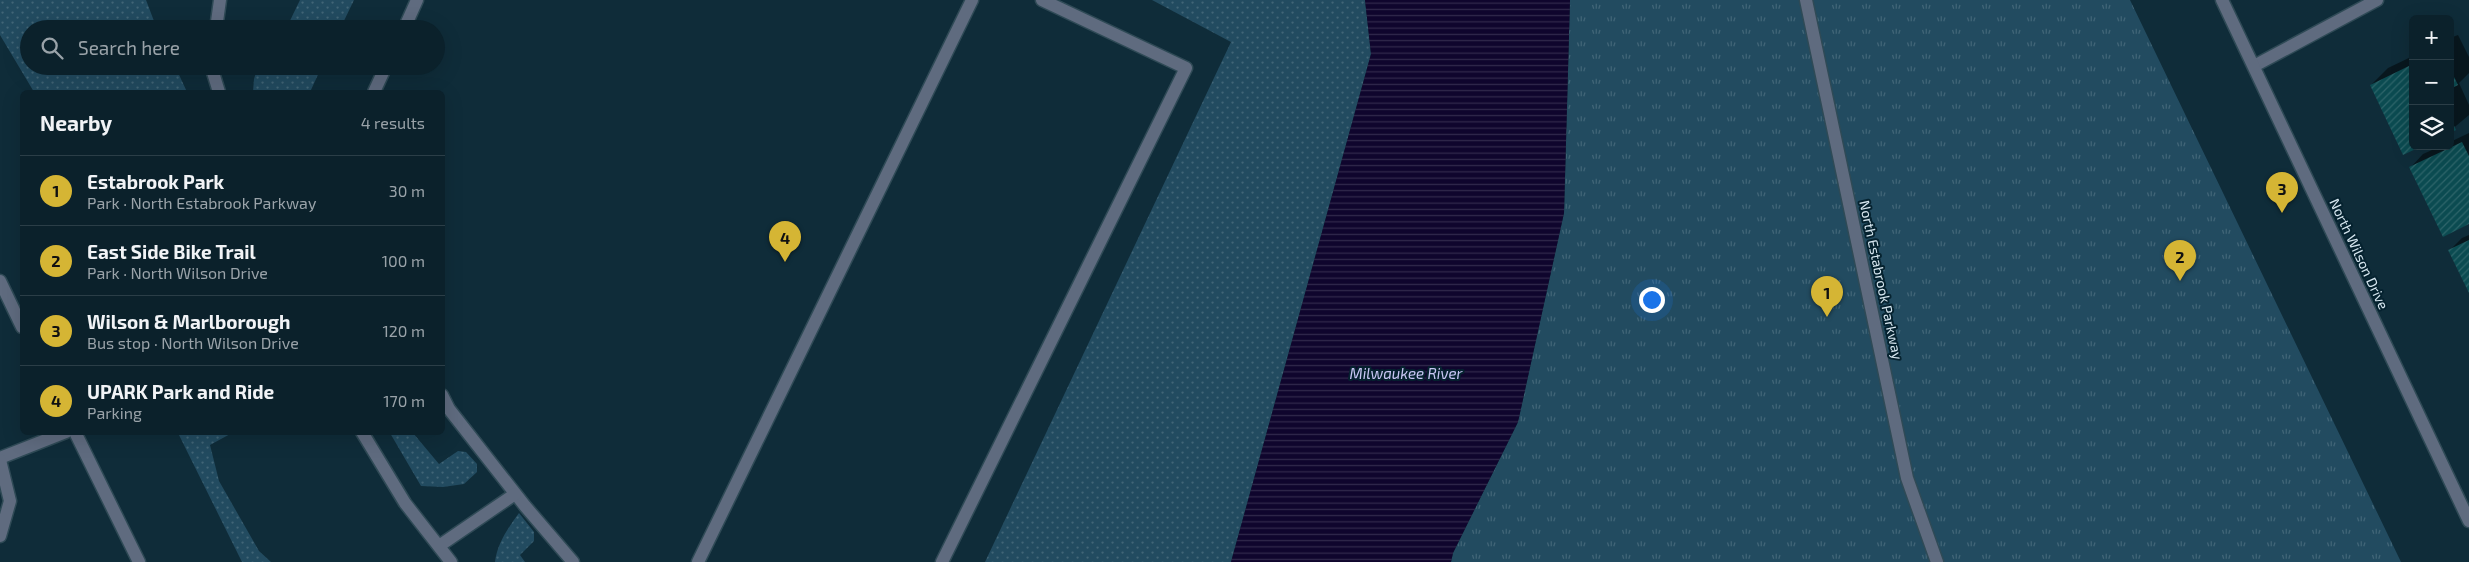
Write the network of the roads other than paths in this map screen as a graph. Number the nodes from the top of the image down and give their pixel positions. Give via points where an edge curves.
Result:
1 (220, 0) edge
2 (417, 0) edge
3 (972, 0) edge
4 (1042, 0) edge
5 (1806, 0) edge
6 (2222, 0) edge
7 (2378, 0) edge
8 (217, 20) edge
9 (408, 20) edge
10 (2254, 66) junction
11 (214, 75) edge
12 (382, 75) edge
13 (218, 90) edge
14 (375, 90) edge
15 (0, 281) edge
16 (4, 298) edge
17 (20, 324) edge
18 (445, 401) edge
19 (59, 435) edge
20 (76, 435) edge
21 (364, 435) edge
22 (0, 459) edge
23 (515, 494) junction
24 (2469, 522) edge
25 (0, 536) edge
26 (439, 546) junction
27 (139, 562) edge
28 (451, 562) edge
29 (573, 562) edge
30 (698, 562) edge
31 (942, 562) edge
32 (1937, 562) edge

1 - 8 street
2 - 9 street
3 - 30 street
4 - 31 street via 1186,68
5 - 32 street, North Estabrook Parkway via 1907,478
6 - 10 street, North Wilson Drive
7 - 10 street
10 - 24 street, North Wilson Drive
11 - 13 street
12 - 14 street
15 - 16 street
16 - 17 street
18 - 23 street
19 - 22 street
20 - 27 street
21 - 26 street via 405,504
22 - 25 street via 10,501
23 - 26 street
23 - 29 street
26 - 28 street

